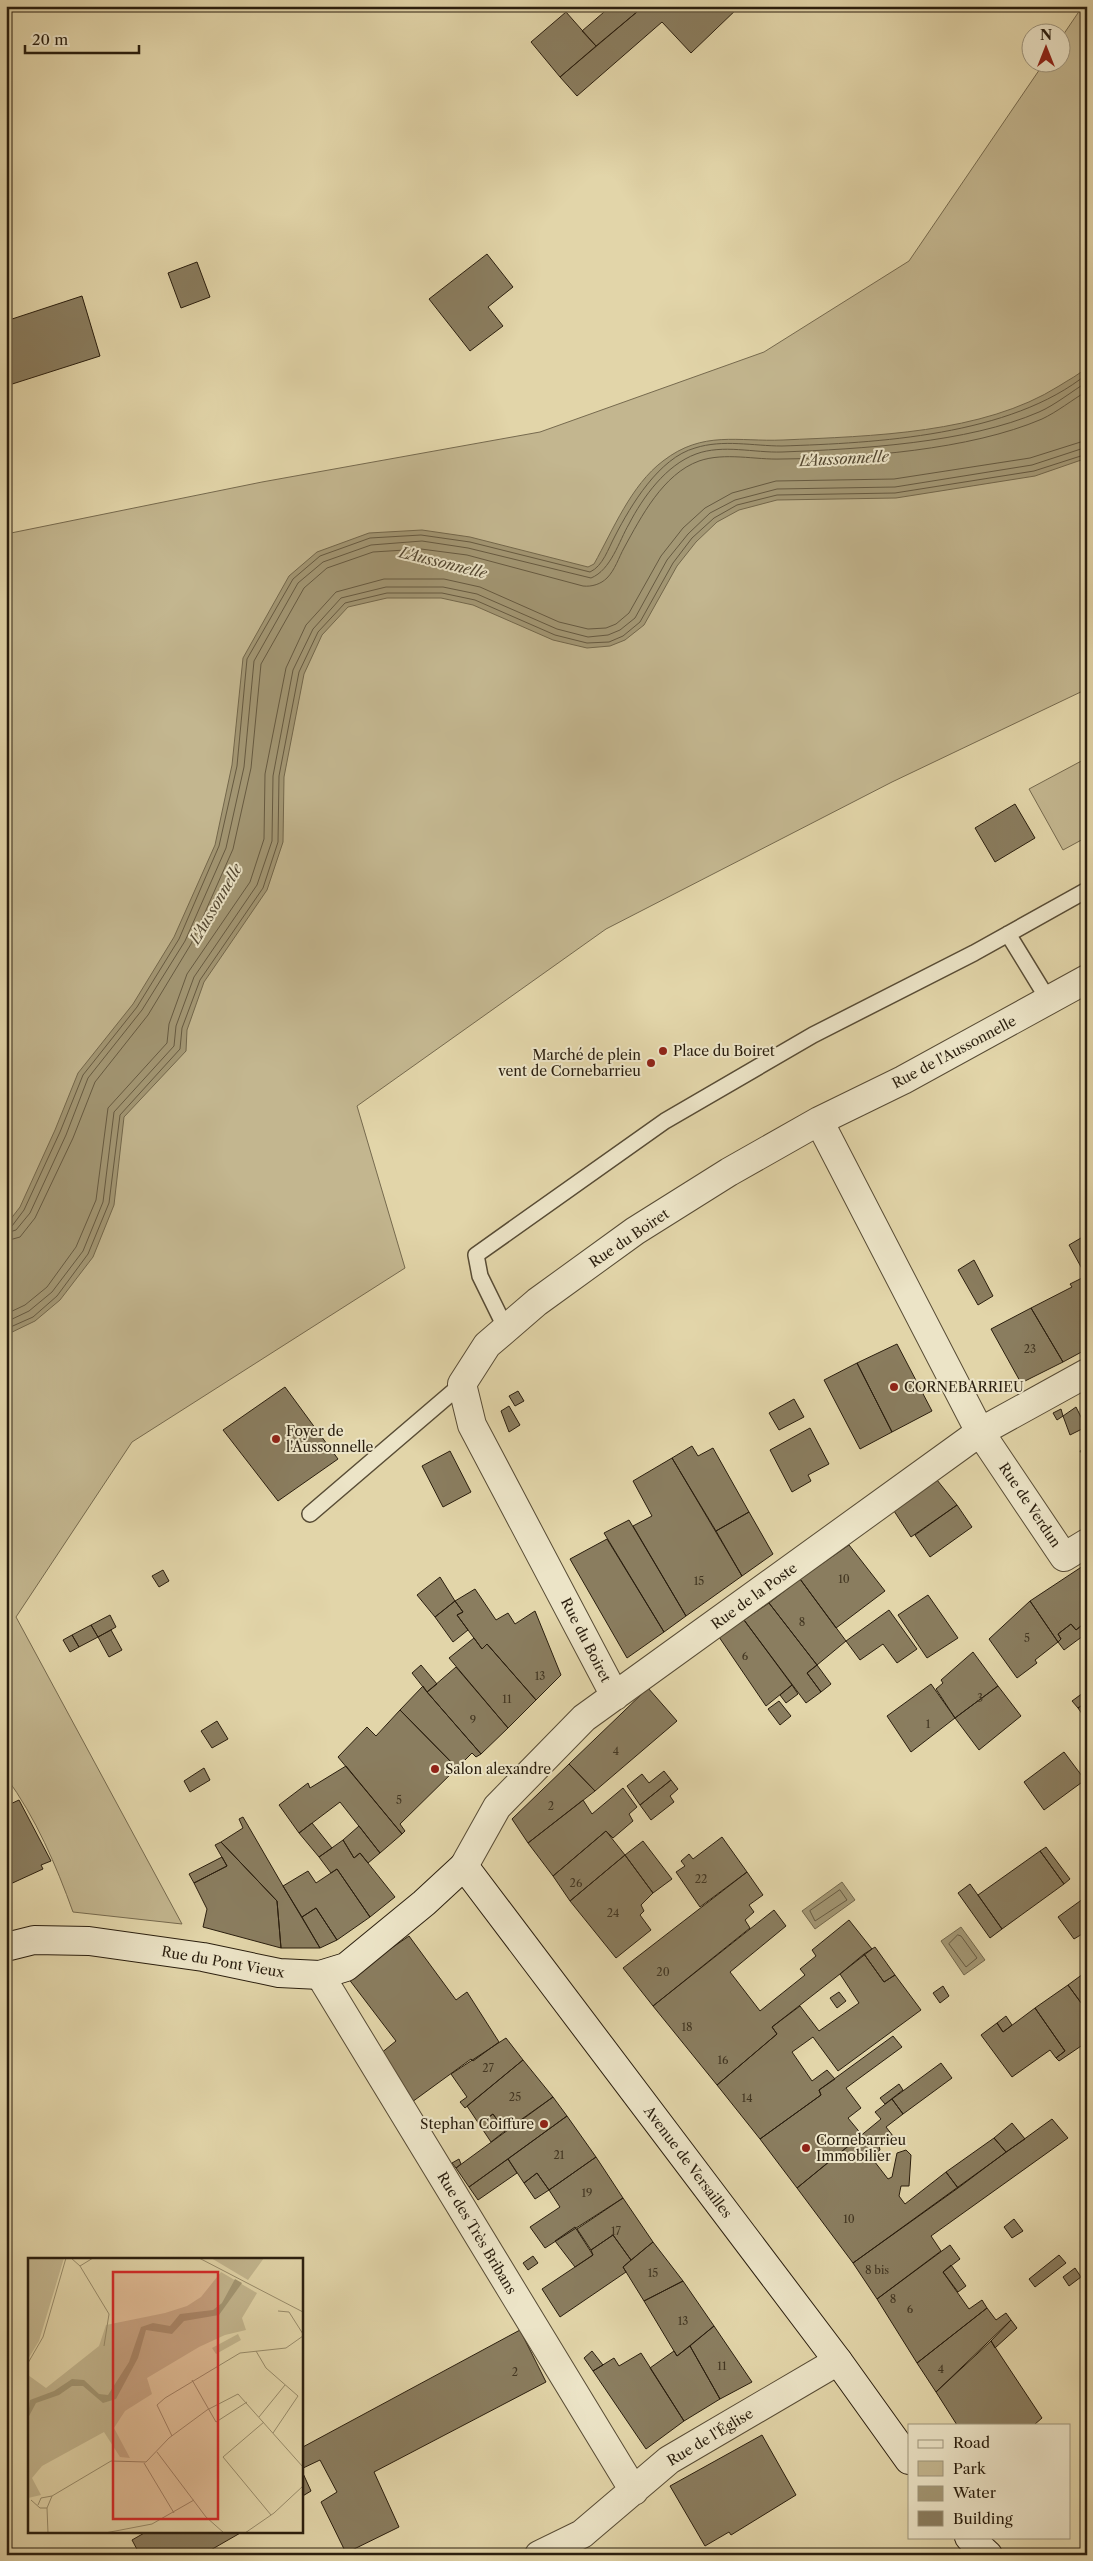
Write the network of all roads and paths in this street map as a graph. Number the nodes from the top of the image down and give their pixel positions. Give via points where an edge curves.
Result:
1 (1087, 890) edge
2 (1008, 934) junction
3 (1087, 979) edge
4 (1049, 1002) junction
5 (819, 1122) junction
6 (506, 1329) junction
7 (1087, 1373) edge
8 (462, 1384) junction
9 (980, 1432) junction
10 (310, 1514) dead end
11 (1087, 1543) edge
12 (615, 1696) junction
13 (464, 1866) junction
14 (6, 1947) edge
15 (320, 1975) junction
16 (838, 2361) junction
17 (908, 2459) edge
18 (634, 2491) junction
19 (970, 2538) edge
20 (539, 2555) edge
21 (988, 2555) edge

1 - 2 lane
2 - 4 lane
2 - 6 lane via 813,1035 665,1121 476,1255 480,1276
3 - 4 street, Rue de l'Aussonnelle
4 - 5 street, Rue de l'Aussonnelle
5 - 6 street, Rue du Boiret via 729,1172 635,1231
5 - 9 street
6 - 8 street, Rue du Boiret via 486,1345
7 - 9 street, Rue de la Poste
8 - 10 lane
8 - 12 street, Rue du Boiret via 472,1425
9 - 11 street, Rue de Verdun via 1064,1557
9 - 12 street, Rue de la Poste
12 - 13 street, Rue de la Poste via 584,1718 497,1807
13 - 15 street, Rue du Pont Vieux via 346,1966
13 - 16 street, Avenue de Versailles
14 - 15 street, Rue du Pont Vieux via 34,1940 89,1941 203,1957 279,1973
15 - 18 street, Rue des Très Bribans
16 - 17 street, Avenue de Versailles
16 - 18 street, Rue de l'Église via 669,2460
18 - 20 street, Rue de l'Église via 582,2534
19 - 21 street

